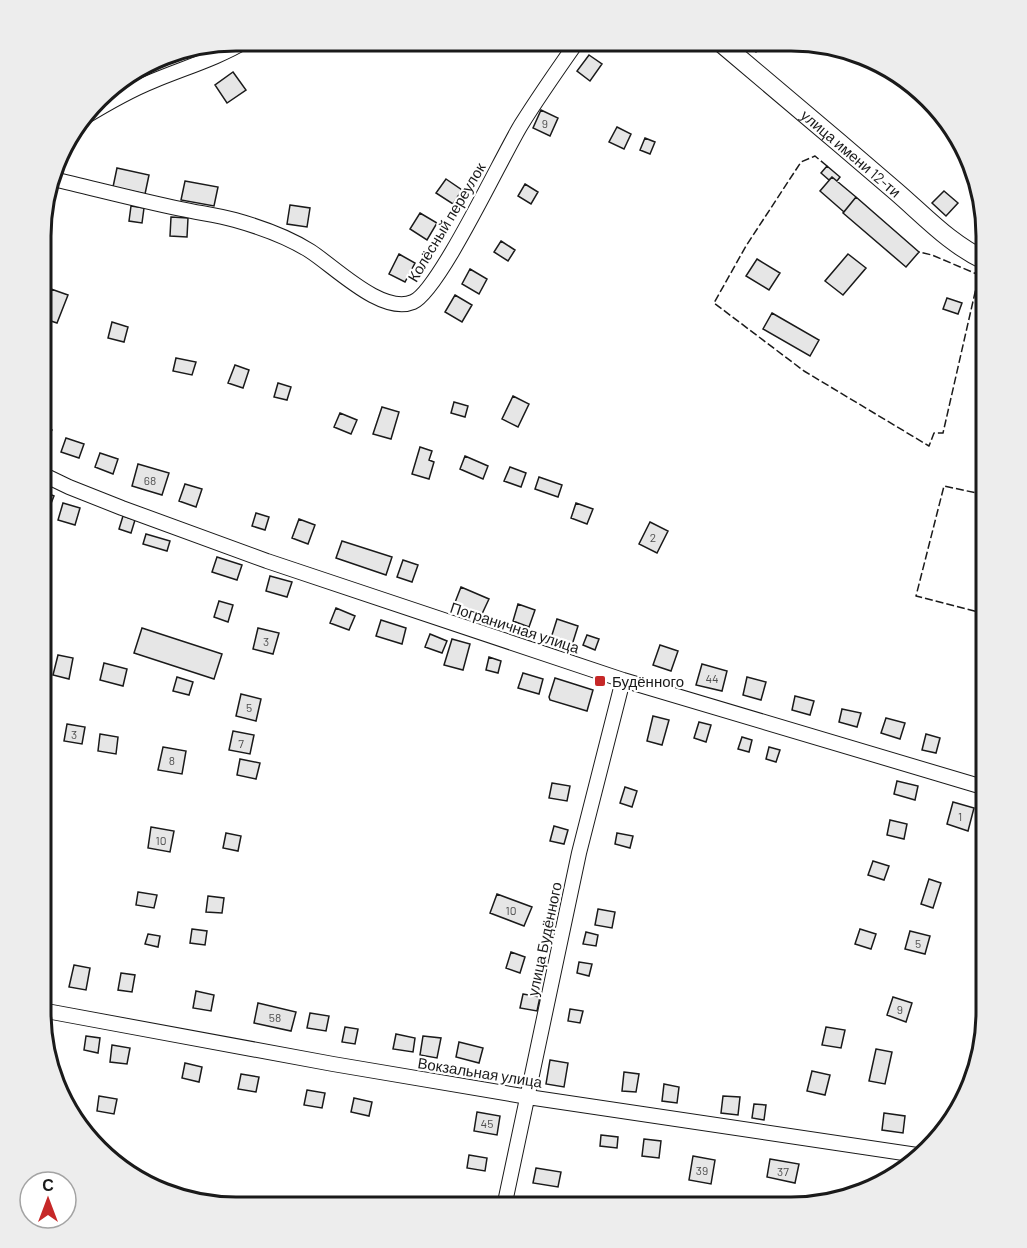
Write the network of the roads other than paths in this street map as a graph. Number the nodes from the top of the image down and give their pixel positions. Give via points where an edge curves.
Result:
1 (571, 51) edge
2 (731, 51) edge
3 (226, 52) edge
4 (108, 103) edge
5 (60, 181) edge
6 (976, 256) edge
7 (51, 478) edge
8 (623, 680) junction
9 (976, 785) edge
10 (51, 1012) edge
11 (528, 1096) junction
12 (910, 1154) edge
13 (506, 1197) edge

1 - 5 street, Колёсный переулок via 520,126 435,277 413,302 378,299 310,251 235,220
2 - 6 main road, улица имени 12-ти via 944,236
3 - 4 street
7 - 8 street, Пограничная улица via 267,561
8 - 9 street, Пограничная улица
8 - 11 street, улица Будённого via 579,854
10 - 11 street, Вокзальная улица
11 - 12 street, Вокзальная улица
11 - 13 street, улица Будённого

